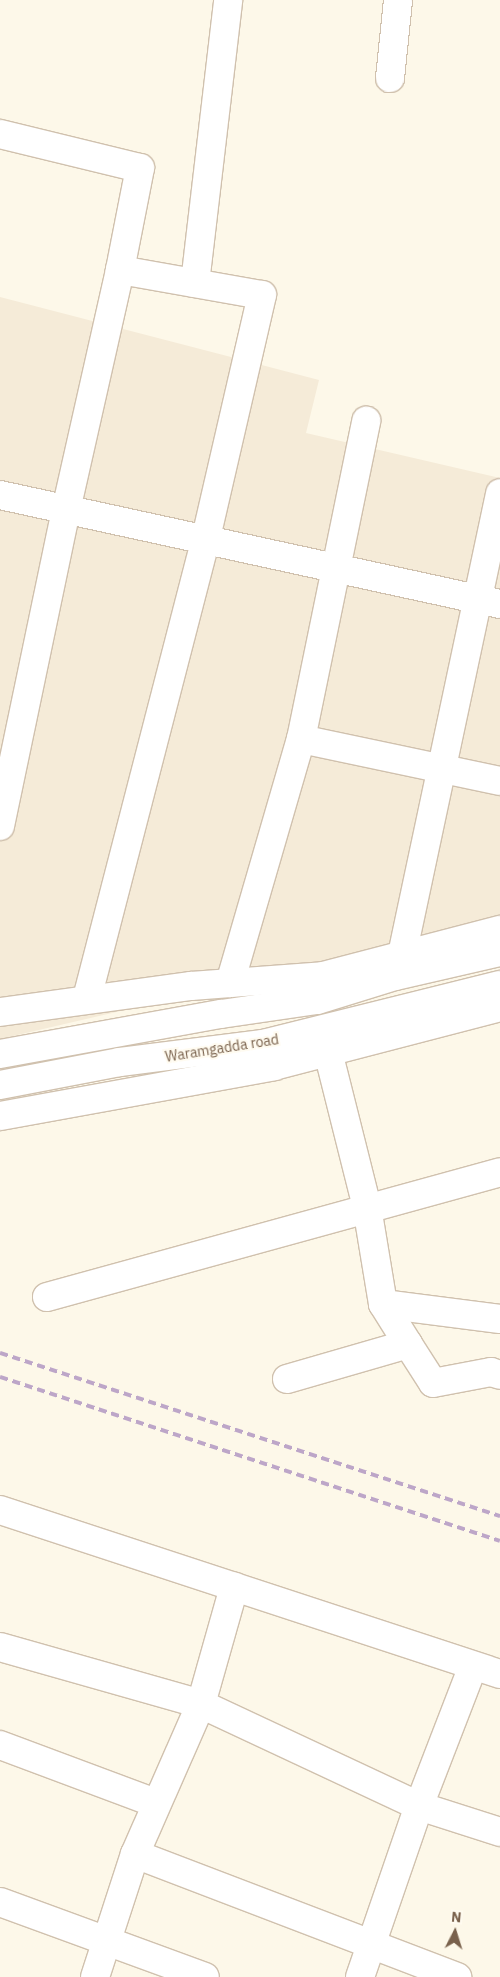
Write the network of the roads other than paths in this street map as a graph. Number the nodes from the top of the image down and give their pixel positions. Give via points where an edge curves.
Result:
1 (228, 0) edge
2 (398, 0) edge
3 (390, 78) dead end
4 (0, 134) edge
5 (120, 270) junction
6 (195, 283) junction
7 (366, 421) dead end
8 (500, 493) edge
9 (0, 495) edge
10 (66, 510) junction
11 (206, 538) junction
12 (336, 570) junction
13 (488, 602) edge
14 (301, 739) junction
15 (442, 768) junction
16 (500, 781) edge
17 (0, 826) edge
18 (500, 930) edge
19 (500, 952) edge
20 (402, 955) junction
21 (230, 983) junction
22 (500, 985) edge
23 (87, 999) junction
24 (500, 1007) edge
25 (0, 1012) edge
26 (328, 1052) junction
27 (0, 1054) edge
28 (0, 1085) edge
29 (0, 1116) edge
30 (500, 1172) edge
31 (367, 1206) junction
32 (46, 1297) dead end
33 (383, 1304) junction
34 (500, 1319) edge
35 (408, 1344) junction
36 (500, 1375) edge
37 (287, 1379) dead end
38 (0, 1510) edge
39 (234, 1587) junction
40 (0, 1647) edge
41 (473, 1666) junction
42 (500, 1674) edge
43 (201, 1704) junction
44 (0, 1744) edge
45 (155, 1803) junction
46 (419, 1806) junction
47 (500, 1832) edge
48 (135, 1854) junction
49 (0, 1902) edge
50 (106, 1943) junction
51 (372, 1946) junction
52 (95, 1977) edge
53 (205, 1977) edge
54 (360, 1977) edge
55 (457, 1977) edge

1 - 6 street
2 - 3 street
4 - 5 street via 140,168
5 - 6 street
5 - 10 street
6 - 11 street via 262,295
7 - 12 street
8 - 13 street
9 - 10 street
10 - 11 street
10 - 17 street
11 - 12 street
11 - 23 street
12 - 13 street
12 - 14 street
13 - 15 street
14 - 15 street
14 - 21 street
15 - 16 street
15 - 20 street
18 - 20 street
19 - 27 street via 395,976 317,1000
20 - 21 street via 323,976
21 - 23 street
22 - 28 street, Waramgadda road via 263,1044 120,1062
23 - 25 street
24 - 26 street
26 - 29 street via 274,1066
26 - 31 street
30 - 31 street
31 - 32 street
31 - 33 street
33 - 34 street
33 - 35 street
35 - 36 street via 433,1383 491,1372
35 - 37 street
38 - 39 street
39 - 41 street
39 - 43 street
40 - 43 street
41 - 42 street
41 - 46 street
43 - 45 street
43 - 46 street
44 - 45 street
45 - 48 street
46 - 47 street
46 - 51 street
48 - 50 street
48 - 51 street
49 - 50 street
50 - 52 street
50 - 53 street
51 - 54 street
51 - 55 street

